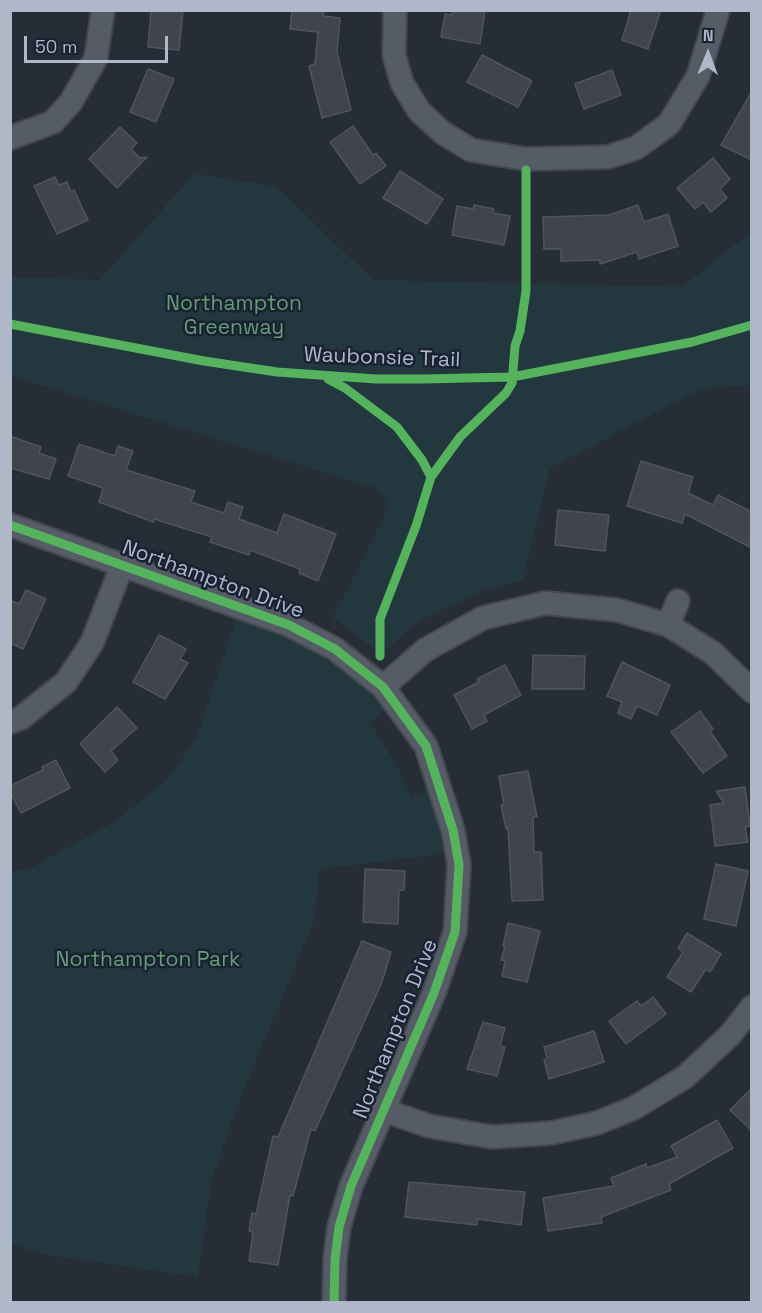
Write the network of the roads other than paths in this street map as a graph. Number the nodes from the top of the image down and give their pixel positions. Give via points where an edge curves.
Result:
1 (103, 10) edge
2 (395, 10) edge
3 (718, 10) edge
4 (10, 138) edge
5 (10, 525) edge
6 (122, 566) junction
7 (678, 601) dead end
8 (668, 625) junction
9 (383, 687) junction
10 (752, 691) edge
11 (10, 722) edge
12 (752, 1007) edge
13 (383, 1110) junction
14 (334, 1302) edge

1 - 4 street via 96,58 71,102 53,122
2 - 3 street via 394,55 402,83 419,111 443,133 471,150 526,159 608,157 636,148 669,124 698,76
5 - 6 street, Northampton Drive
6 - 9 street, Northampton Drive via 289,625 335,648
6 - 11 street via 92,643 66,682 21,718
7 - 8 street
8 - 9 street via 617,609 545,603 483,618 424,650
8 - 10 street via 713,653
9 - 13 street, Northampton Drive via 426,746 443,793 459,866 455,932 446,963
12 - 13 street via 730,1035 685,1077 634,1108 597,1123 551,1133 492,1137 429,1126
13 - 14 street, Northampton Drive via 351,1186 339,1227

